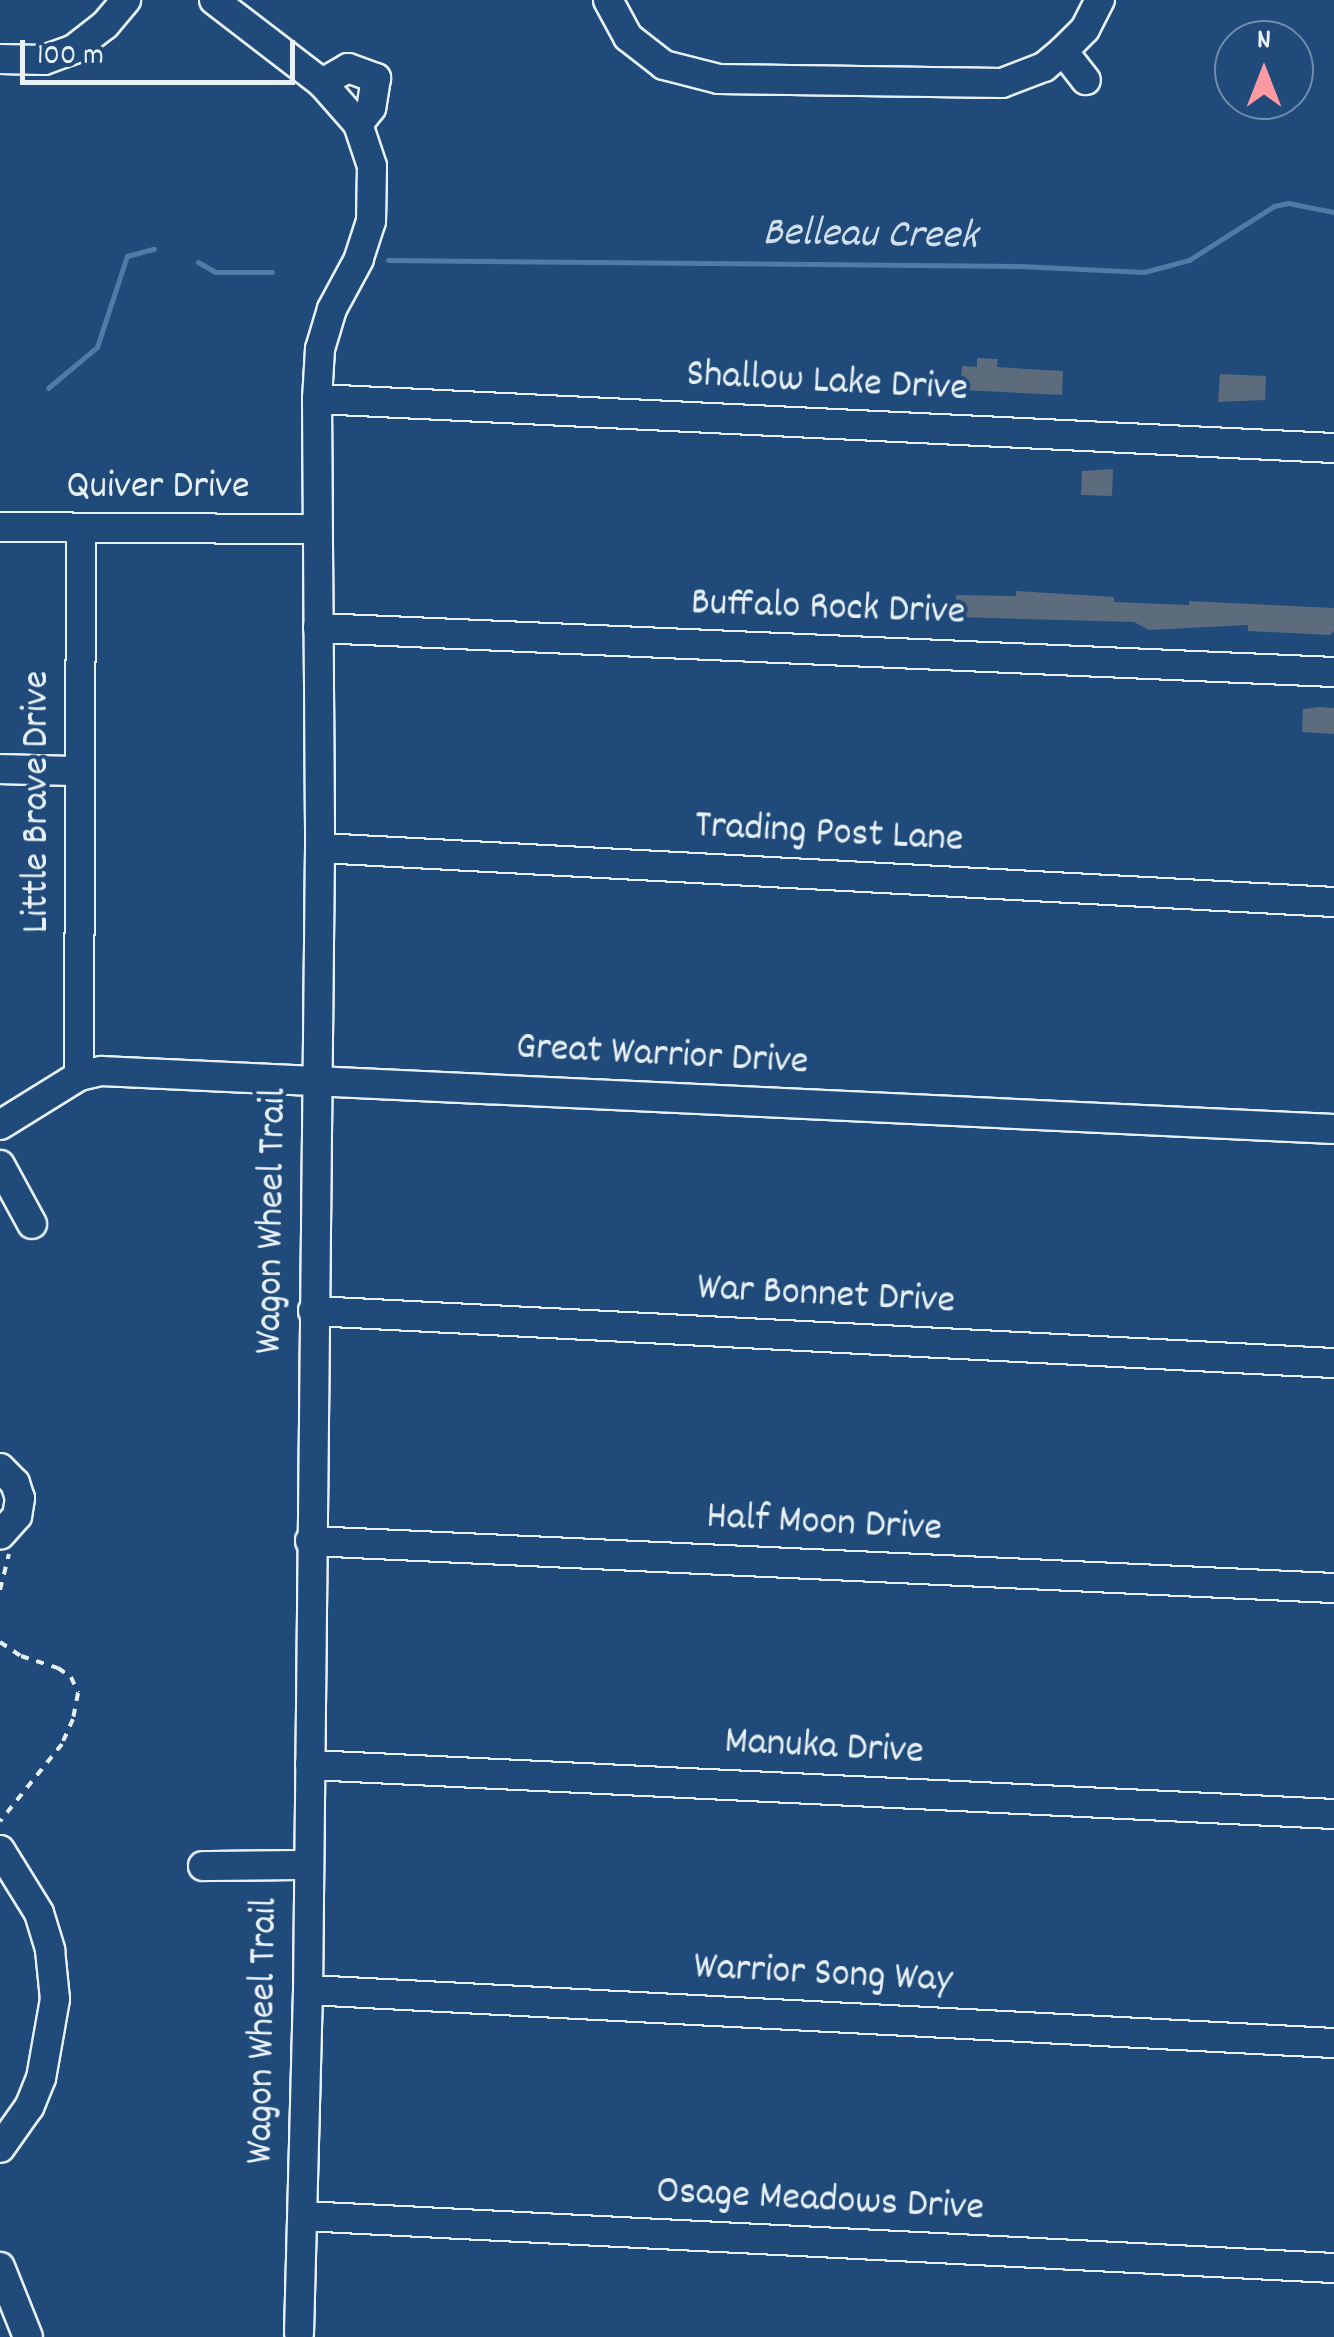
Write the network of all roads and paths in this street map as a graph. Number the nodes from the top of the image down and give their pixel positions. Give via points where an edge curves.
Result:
1 (126, 0) edge
2 (214, 0) edge
3 (608, 0) edge
4 (1100, 0) edge
5 (1063, 51) junction
6 (0, 59) edge
7 (1086, 80) dead end
8 (322, 83) junction
9 (358, 124) junction
10 (317, 400) junction
11 (1334, 448) edge
12 (0, 528) edge
13 (81, 529) junction
14 (316, 529) junction
15 (318, 628) junction
16 (1334, 672) edge
17 (0, 770) edge
18 (78, 771) junction
19 (320, 848) junction
20 (1334, 902) edge
21 (79, 1076) junction
22 (316, 1081) junction
23 (0, 1125) edge
24 (1334, 1129) edge
25 (0, 1165) edge
26 (32, 1224) dead end
27 (313, 1312) junction
28 (1334, 1363) edge
29 (0, 1468) edge
30 (4, 1540) edge
31 (310, 1541) junction
32 (1334, 1588) edge
33 (0, 1590) edge
34 (0, 1642) edge
35 (310, 1765) junction
36 (1334, 1814) edge
37 (0, 1820) edge
38 (0, 1850) edge
39 (306, 1865) junction
40 (204, 1866) dead end
41 (308, 1990) junction
42 (1334, 2043) edge
43 (0, 2148) edge
44 (302, 2216) junction
45 (0, 2267) edge
46 (1334, 2268) edge
47 (299, 2332) dead end
48 (28, 2337) edge

1 - 6 street via 74,50 44,60
2 - 8 street, Wagon Wheel Trail
3 - 5 street via 621,48 719,79 1002,83 1044,67
4 - 5 street
5 - 7 street
8 - 9 street, Wagon Wheel Trail
8 - 9 street via 348,68 376,78 372,108
9 - 10 street, Wagon Wheel Trail via 372,166 371,220 332,309
10 - 11 street, Shallow Lake Drive
10 - 14 street, Wagon Wheel Trail
12 - 13 street, Quiver Drive
13 - 14 street, Quiver Drive
13 - 18 street, Little Brave Drive
14 - 15 street, Wagon Wheel Trail
15 - 16 street, Buffalo Rock Drive
15 - 19 street, Wagon Wheel Trail
17 - 18 street
18 - 21 street, Little Brave Drive
19 - 20 street, Trading Post Lane
19 - 22 street, Wagon Wheel Trail
21 - 22 street, Great Warrior Drive via 101,1071
21 - 23 street, Great Warrior Drive
22 - 24 street, Great Warrior Drive
22 - 27 street, Wagon Wheel Trail
25 - 26 street
27 - 28 street, War Bonnet Drive
27 - 31 street, Wagon Wheel Trail
29 - 30 street via 20,1498
30 - 33 path via 8,1570
31 - 32 street, Half Moon Drive
31 - 35 street, Wagon Wheel Trail
34 - 37 path via 58,1668 77,1684 78,1694 62,1744
35 - 36 street, Manuka Drive
35 - 39 street, Wagon Wheel Trail
38 - 43 street via 39,1913 55,1998 41,2078
39 - 40 street
39 - 41 street, Wagon Wheel Trail
41 - 42 street, Warrior Song Way
41 - 44 street, Wagon Wheel Trail
44 - 46 street, Osage Meadows Drive
44 - 47 street, Wagon Wheel Trail
45 - 48 street

